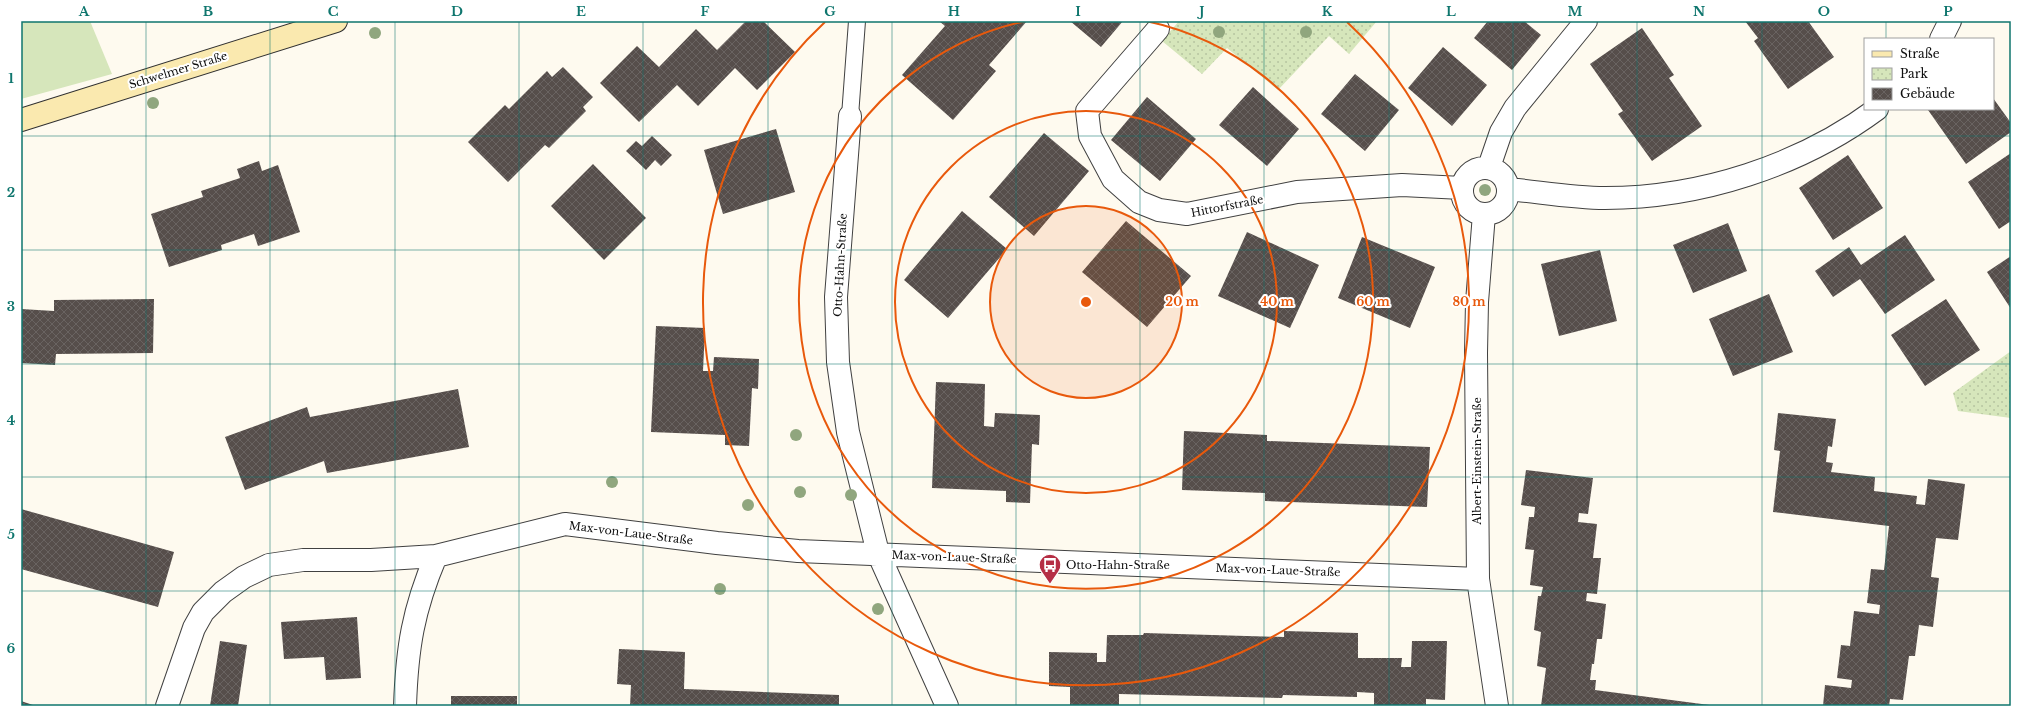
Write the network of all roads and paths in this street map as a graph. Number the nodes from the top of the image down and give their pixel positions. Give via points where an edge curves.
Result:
1 (336, 21) edge
2 (857, 21) edge
3 (1586, 21) edge
4 (1950, 21) edge
5 (1158, 28) dead end
6 (1942, 38) edge
7 (1876, 110) edge
8 (850, 116) joint
9 (21, 120) edge
10 (1489, 168) junction
11 (1462, 188) junction
12 (1508, 189) junction
13 (1484, 214) junction
14 (878, 554) junction
15 (436, 556) junction
16 (1478, 579) junction
17 (167, 706) edge
18 (405, 706) edge
19 (947, 706) edge
20 (1497, 706) edge

1 - 9 main road, Schwelmer Straße
2 - 8 lane, Otto-Hahn-Straße
3 - 10 street via 1515,108 1500,132
4 - 6 street
5 - 11 street, Hittorfstraße via 1087,111 1090,136 1113,179 1139,202 1159,210 1187,214 1297,192 1402,185
7 - 12 street via 1859,122 1800,154 1736,180 1644,197 1603,198
8 - 14 street, Otto-Hahn-Straße via 836,297 838,362 848,432
10 - 11 street via 1482,167 1468,174
10 - 12 street via 1503,175
11 - 13 street via 1465,203 1477,213
12 - 13 street via 1504,204 1499,210
13 - 16 street, Albert-Einstein-Straße via 1476,353
14 - 15 street, Max-von-Laue-Straße via 798,551 565,524
14 - 16 street, Max-von-Laue-Straße
14 - 19 street, Otto-Hahn-Straße
15 - 17 street, Max-von-Laue-Straße via 284,562 269,565 244,577 223,592 203,612 194,628
15 - 18 street via 422,589 412,629
16 - 20 street, Albert-Einstein-Straße

